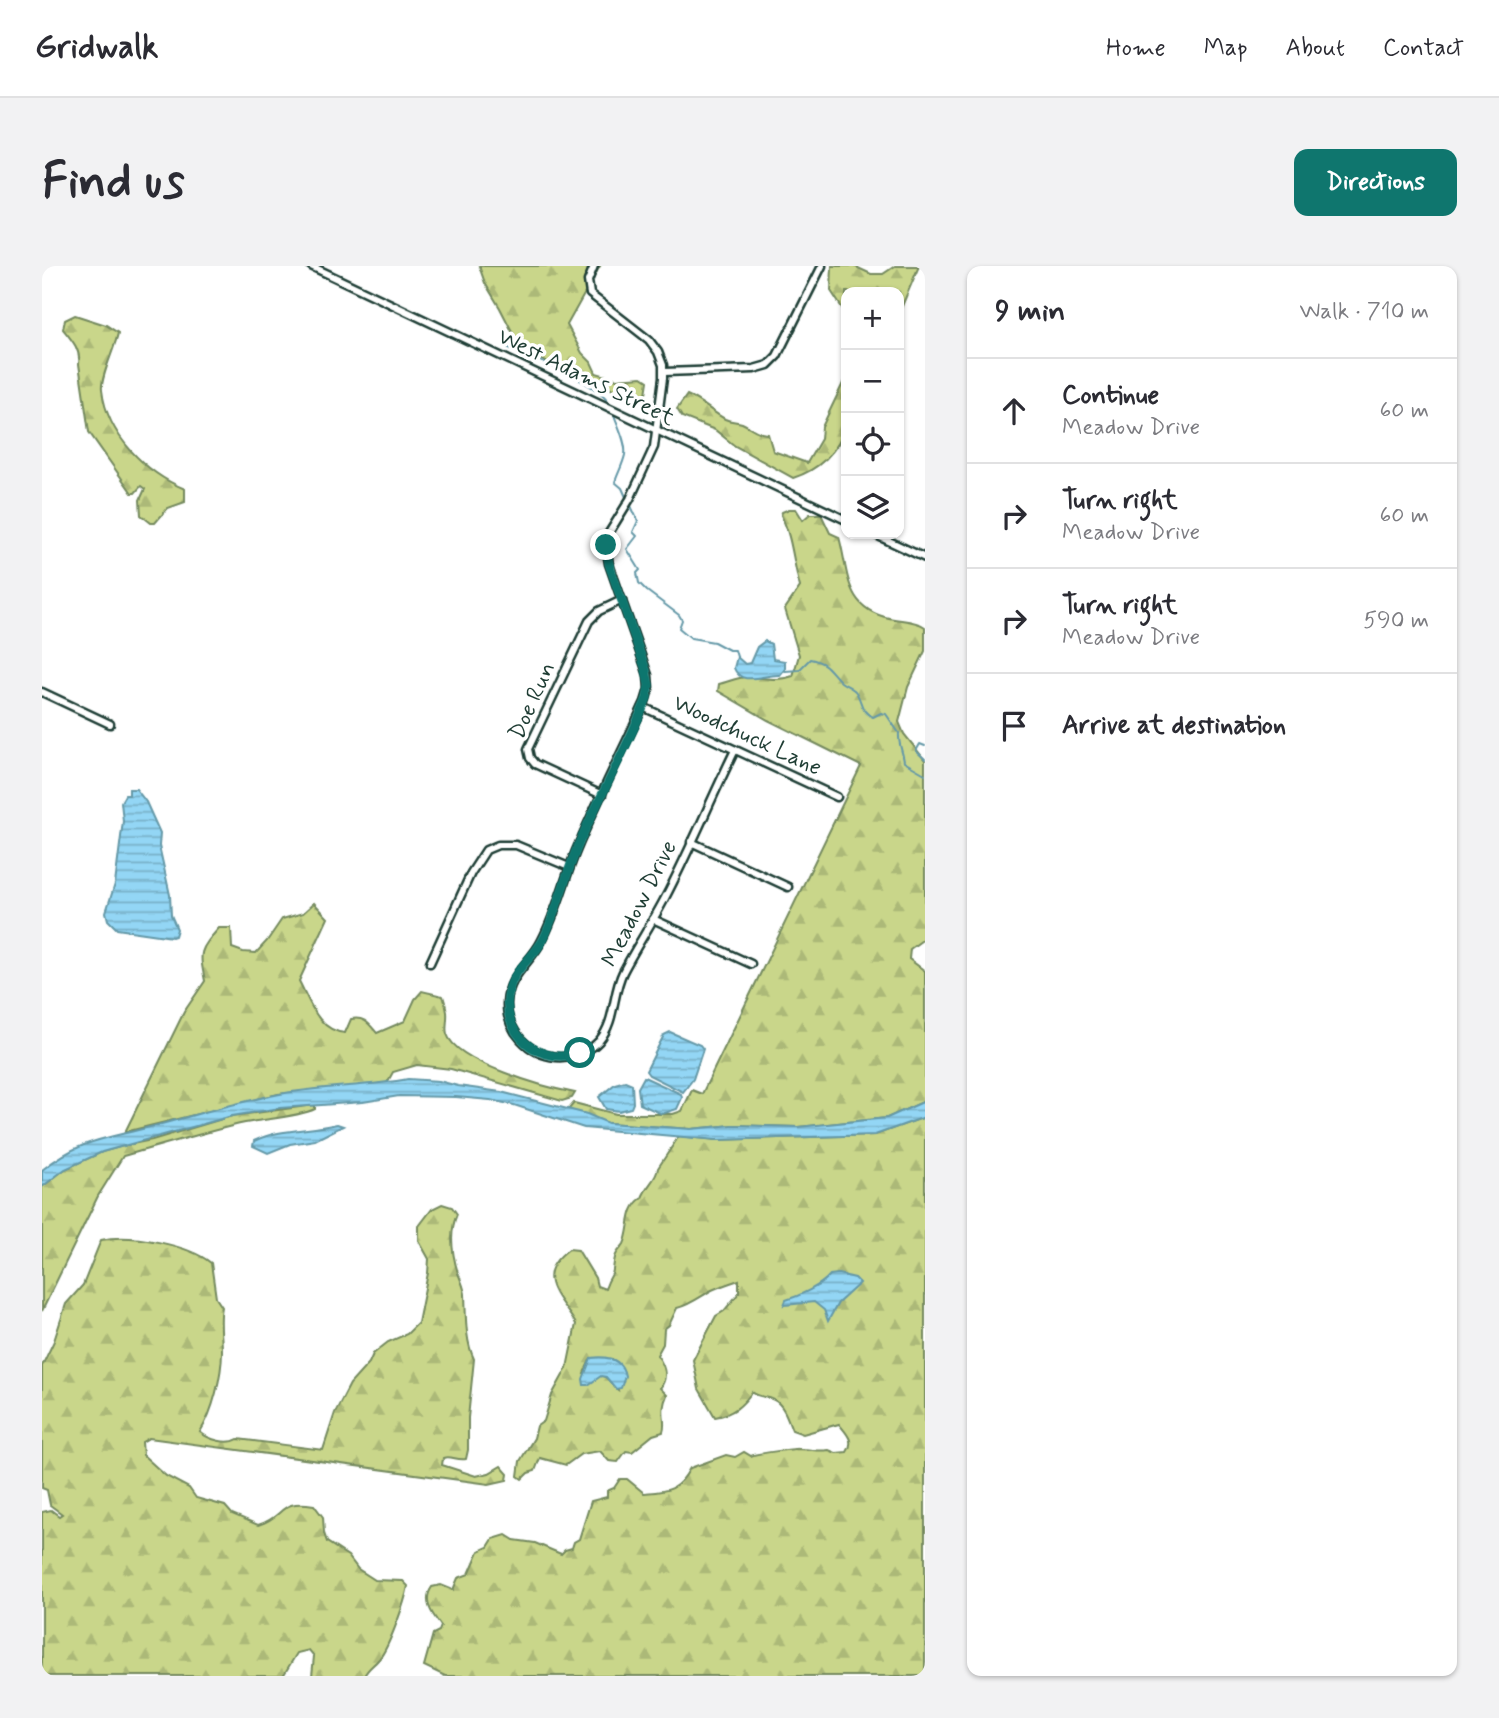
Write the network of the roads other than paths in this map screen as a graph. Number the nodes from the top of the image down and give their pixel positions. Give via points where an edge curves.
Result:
1 (311, 266) edge
2 (594, 266) edge
3 (822, 266) edge
4 (664, 372) junction
5 (656, 430) junction
6 (841, 518) edge
7 (885, 539) edge
8 (925, 558) edge
9 (622, 600) junction
10 (42, 692) edge
11 (643, 707) junction
12 (110, 724) dead end
13 (735, 750) junction
14 (601, 795) junction
15 (837, 797) dead end
16 (691, 842) junction
17 (569, 867) junction
18 (788, 887) dead end
19 (653, 919) junction
20 (430, 962) dead end
21 (751, 964) dead end

1 - 5 street, West Adams Street
2 - 4 street via 588,281 590,294 649,340
3 - 4 street via 777,356 768,365
4 - 5 street, Meadow Drive
5 - 6 street, West Adams Street
5 - 9 street, Meadow Drive via 644,470 607,541 609,564
7 - 8 street
9 - 11 street, Meadow Drive via 648,675
9 - 14 street, Doe Run via 589,621 528,749 535,764
10 - 12 street
11 - 13 street, Woodchuck Lane
11 - 14 street, Meadow Drive
13 - 15 street, Woodchuck Lane
13 - 16 street, Meadow Drive
14 - 17 street, Meadow Drive
16 - 18 street
16 - 19 street, Meadow Drive
17 - 19 street, Meadow Drive via 544,938 513,978 508,993 511,1023 533,1049 566,1057 598,1041 611,1019 621,977
17 - 20 street via 516,845 489,848 471,873
19 - 21 street

